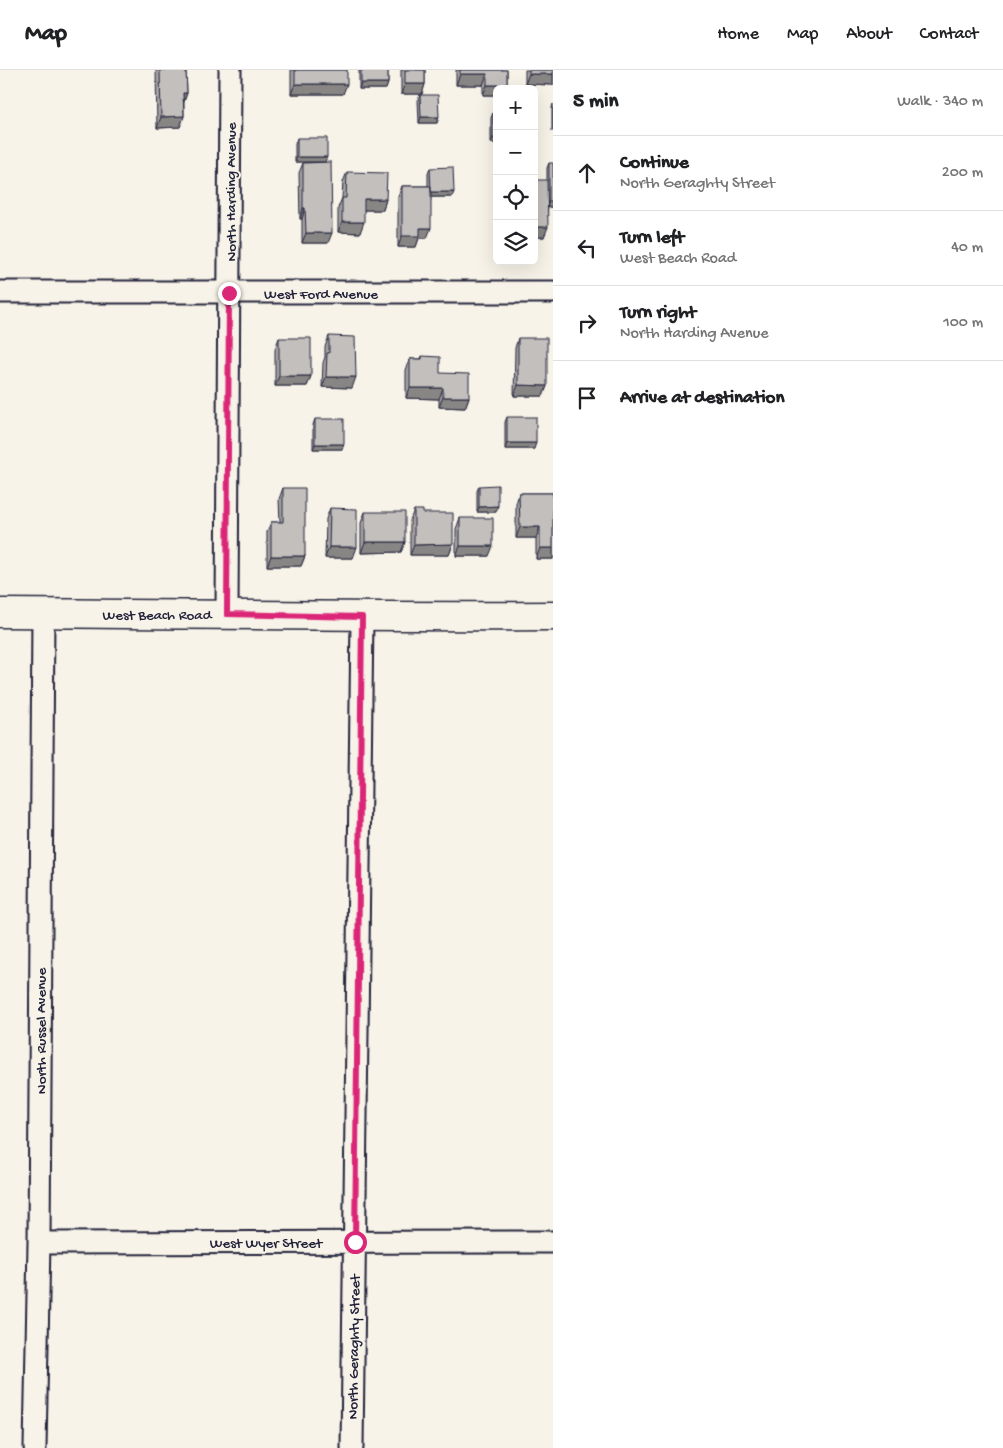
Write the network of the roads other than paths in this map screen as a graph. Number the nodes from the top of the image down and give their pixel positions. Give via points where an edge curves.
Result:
1 (230, 70) edge
2 (0, 292) edge
3 (553, 292) edge
4 (229, 293) junction
5 (0, 613) edge
6 (43, 613) junction
7 (227, 614) junction
8 (553, 616) edge
9 (362, 617) junction
10 (355, 1242) junction
11 (553, 1242) edge
12 (39, 1243) junction
13 (35, 1448) edge
14 (352, 1448) edge

1 - 4 street, North Harding Avenue
2 - 4 street, West Ford Avenue
3 - 4 street, West Ford Avenue
4 - 7 street, North Harding Avenue
5 - 6 street, West Beach Road
6 - 7 street, West Beach Road
6 - 12 street, North Russel Avenue
7 - 9 street, West Beach Road
8 - 9 street, West Beach Road
9 - 10 street, North Geraghty Street
10 - 11 street, West Wyer Street
10 - 12 street, West Wyer Street
10 - 14 street, North Geraghty Street
12 - 13 street, North Russel Avenue

